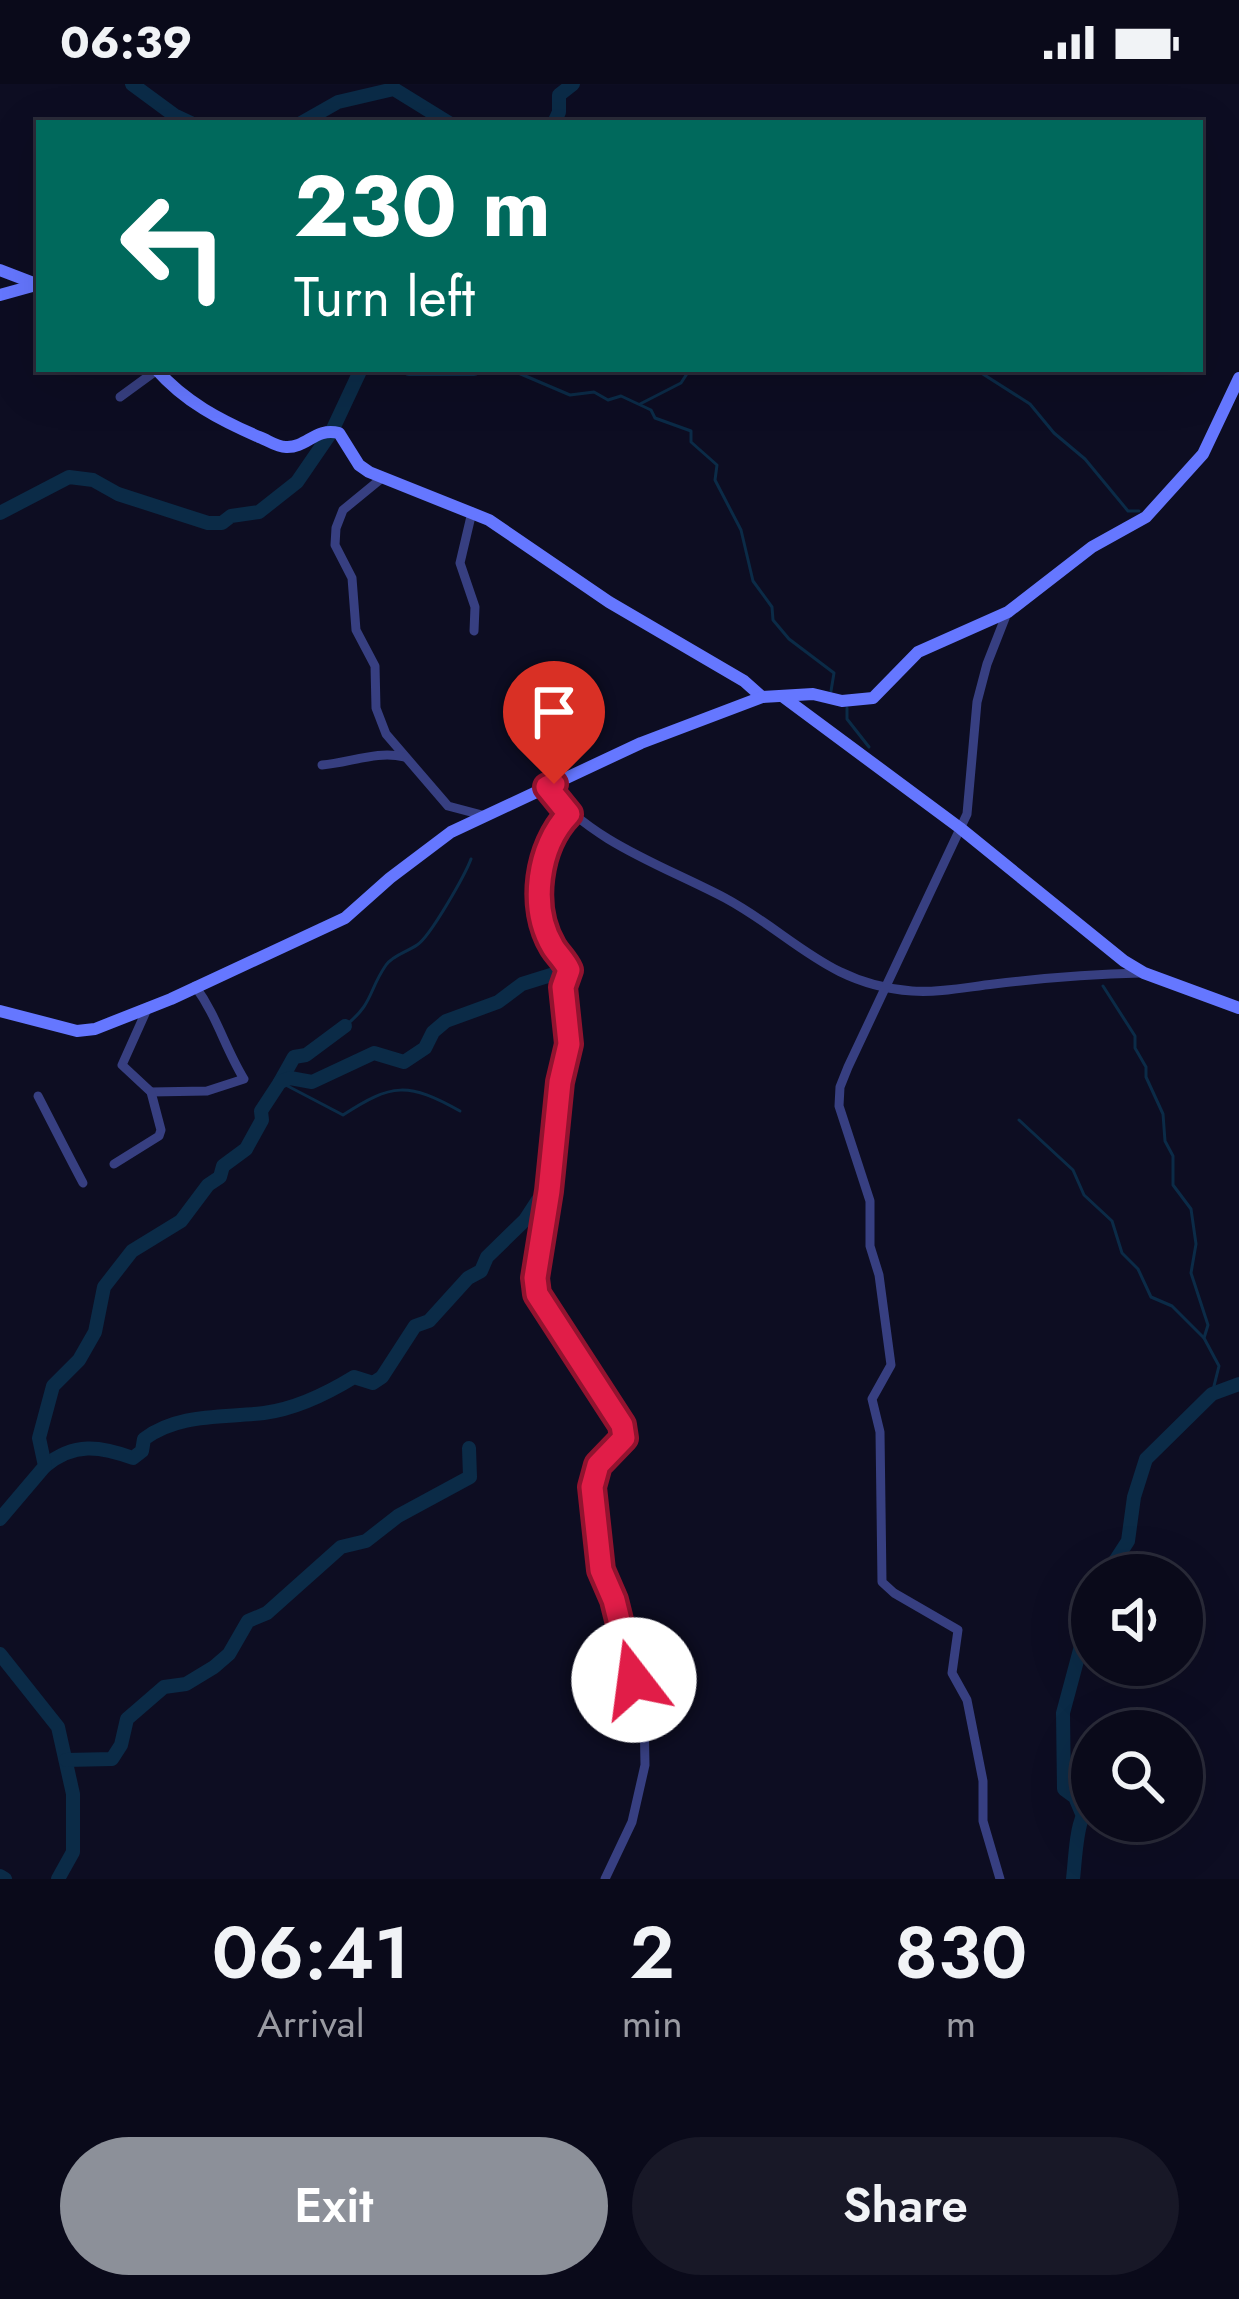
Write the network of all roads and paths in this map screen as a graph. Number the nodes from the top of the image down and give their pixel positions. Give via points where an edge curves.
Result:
1 (0, 270) edge
2 (36, 284) edge
3 (36, 286) edge
4 (0, 295) edge
5 (152, 372) edge
6 (159, 372) edge
7 (1239, 378) edge
8 (120, 397) dead end
9 (382, 478) junction
10 (472, 512) junction
11 (1008, 612) junction
12 (474, 631) dead end
13 (781, 695) junction
14 (762, 697) junction
15 (404, 757) junction
16 (322, 765) dead end
17 (547, 787) junction
18 (569, 814) junction
19 (482, 815) junction
20 (960, 828) junction
21 (1144, 973) junction
22 (195, 986) junction
23 (888, 987) junction
24 (148, 1007) junction
25 (1239, 1008) edge
26 (0, 1011) edge
27 (152, 1092) junction
28 (38, 1096) dead end
29 (114, 1164) dead end
30 (83, 1183) dead end
31 (605, 1879) edge
32 (1000, 1879) edge

1 - 2 street
3 - 4 street
5 - 8 street
6 - 9 street via 185,398 277,446 339,433 359,465
7 - 11 street via 1186,478 1146,517
9 - 10 street
9 - 15 street via 343,510 335,545 352,578 356,630 375,666 376,708
10 - 12 street via 460,563
10 - 14 street
11 - 13 street via 918,652 873,698
11 - 20 street via 981,686 969,809
13 - 14 street
13 - 20 street
14 - 17 street
15 - 16 street
15 - 19 street via 448,806
17 - 18 street
17 - 19 street
18 - 23 street via 740,908 825,967
18 - 31 street via 551,837 539,895 550,941 569,970 569,1044 535,1278 537,1294 616,1413 624,1438 598,1465 592,1487 601,1570 644,1712 645,1765 632,1822
19 - 22 street via 407,864 351,915
20 - 21 street
20 - 23 street
21 - 23 street via 933,992
21 - 25 street
22 - 24 street
22 - 27 street via 244,1079 207,1091
23 - 32 street via 848,1067 839,1106 870,1201 891,1366 872,1399 880,1432 880,1564 887,1588 958,1630 952,1673 967,1700 983,1821
24 - 26 street via 84,1031
24 - 27 street via 122,1065
27 - 29 street via 158,1136
28 - 30 street

